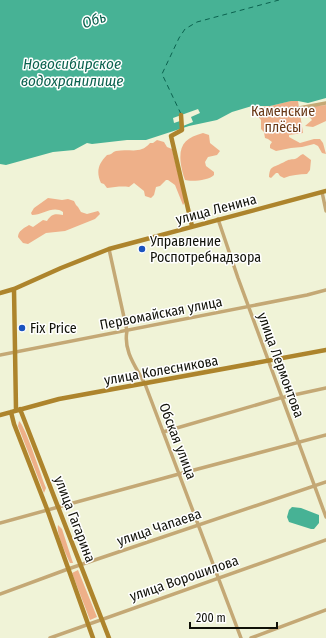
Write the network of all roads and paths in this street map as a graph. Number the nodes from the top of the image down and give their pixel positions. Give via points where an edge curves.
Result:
1 (326, 103) edge
2 (300, 108) dead end
3 (181, 115) dead end
4 (324, 191) edge
5 (326, 211) edge
6 (218, 219) junction
7 (192, 226) junction
8 (109, 249) junction
9 (14, 289) junction
10 (326, 290) edge
11 (0, 293) edge
12 (249, 307) junction
13 (127, 331) junction
14 (326, 350) edge
15 (16, 352) junction
16 (0, 355) edge
17 (268, 361) junction
18 (145, 384) junction
19 (326, 388) edge
20 (281, 398) junction
21 (16, 410) junction
22 (0, 415) edge
23 (163, 432) junction
24 (326, 435) edge
25 (298, 442) junction
26 (179, 474) junction
27 (326, 482) edge
28 (314, 486) junction
29 (59, 506) junction
30 (47, 509) junction
31 (326, 517) edge
32 (0, 524) edge
33 (198, 525) junction
34 (326, 540) edge
35 (81, 565) junction
36 (68, 569) junction
37 (218, 578) junction
38 (0, 594) edge
39 (326, 610) edge
40 (102, 619) junction
41 (88, 624) junction
42 (50, 638) edge
43 (93, 638) edge
44 (109, 638) edge
45 (241, 638) edge
46 (251, 638) edge

1 - 2 street
3 - 7 street via 182,130 171,136
4 - 5 street
4 - 6 street, улица Ленина
6 - 7 street, улица Ленина
6 - 12 street, улица Лермонтова
7 - 8 street, улица Ленина
8 - 9 street, улица Ленина
8 - 13 street, Обская улица
9 - 11 street, улица Ленина
9 - 15 street, улица Гагарина
10 - 12 street, Первомайская улица
12 - 13 street, Первомайская улица
12 - 17 street, улица Лермонтова
13 - 15 street, Первомайская улица
13 - 18 street, Обская улица via 128,352
14 - 17 street, улица Колесникова
15 - 16 street, Первомайская улица
15 - 21 street, улица Гагарина
17 - 18 street, улица Колесникова
17 - 20 street, улица Лермонтова
18 - 21 street, улица Колесникова
18 - 23 street, Обская улица
19 - 20 street
20 - 23 street
20 - 25 street, улица Лермонтова
21 - 22 street, улица Колесникова
21 - 29 street, улица Гагарина
21 - 30 street, улица Гагарина via 14,424
23 - 26 street, Обская улица
24 - 25 street
25 - 26 street
25 - 28 street, улица Лермонтова
26 - 29 street
26 - 33 street, Обская улица
27 - 28 street, улица Чапаева
28 - 31 street, улица Лермонтова
28 - 33 street, улица Чапаева
29 - 30 street
29 - 35 street, улица Гагарина
30 - 32 street
30 - 36 street, улица Гагарина
33 - 35 street, улица Чапаева
33 - 37 street, Обская улица
34 - 37 street, улица Ворошилова
35 - 36 street, улица Чапаева
35 - 40 street, улица Гагарина
36 - 38 street, улица Чапаева
36 - 41 street, улица Гагарина
37 - 40 street, улица Ворошилова
37 - 45 street, Обская улица
39 - 46 street
40 - 41 street, улица Ворошилова
40 - 44 street, улица Гагарина
41 - 42 street, улица Ворошилова
41 - 43 street, улица Гагарина

